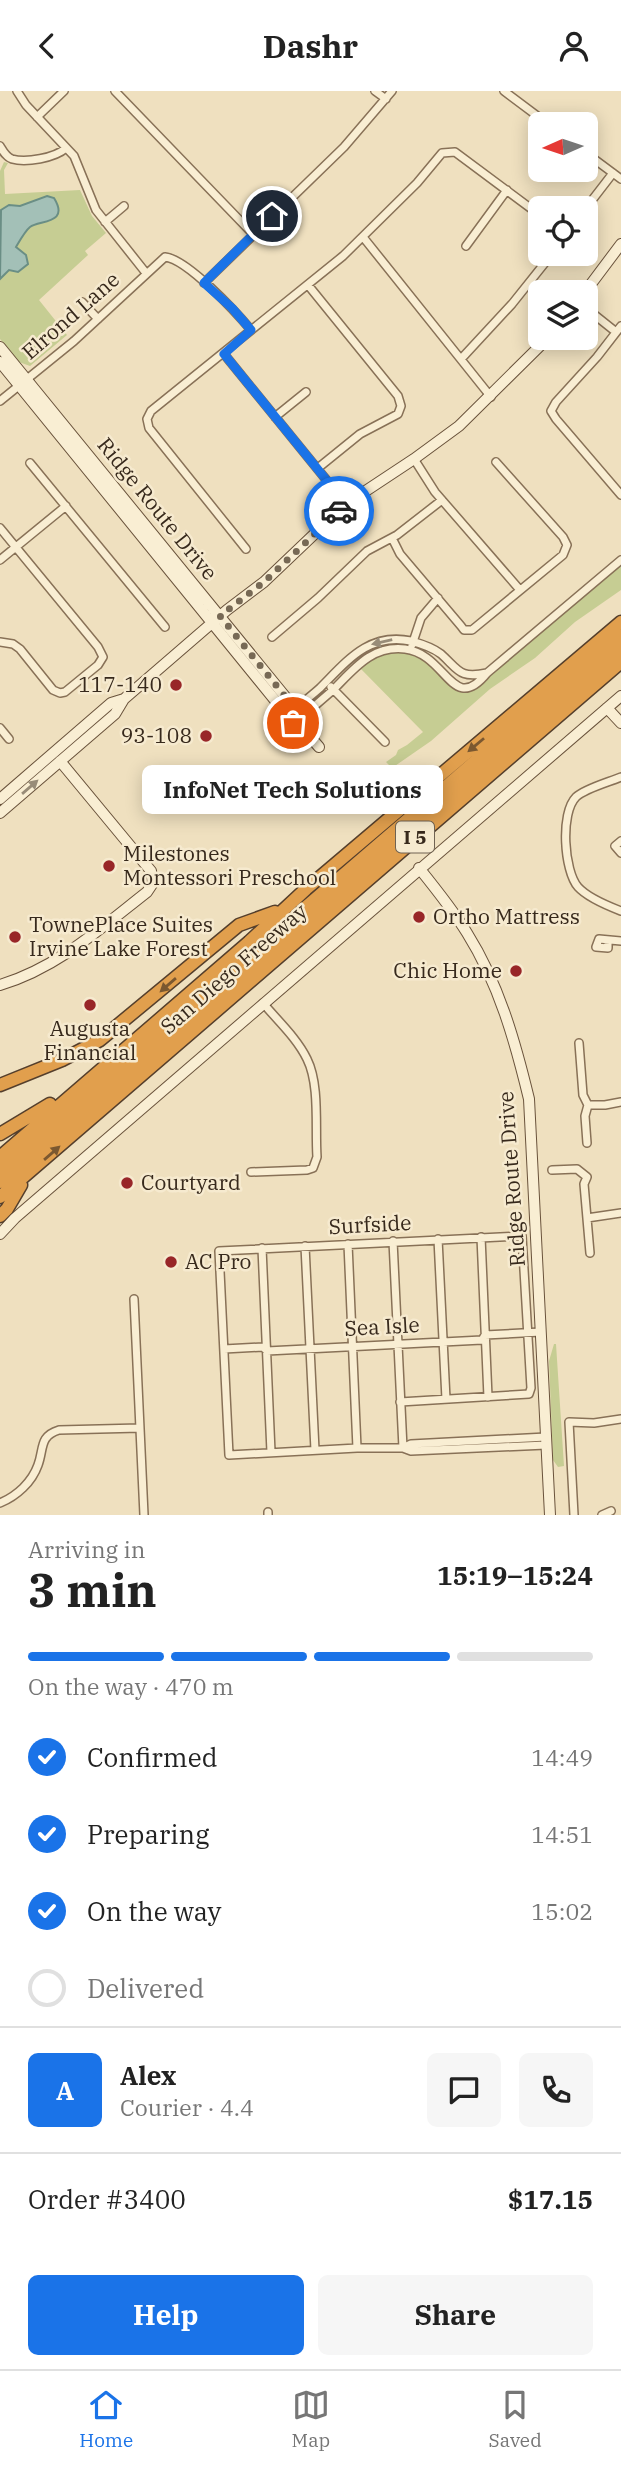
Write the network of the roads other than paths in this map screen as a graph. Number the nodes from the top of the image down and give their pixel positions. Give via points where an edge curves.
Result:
1 (17, 91) edge
2 (64, 91) edge
3 (115, 91) edge
4 (375, 91) edge
5 (392, 91) edge
6 (505, 91) edge
7 (386, 99) junction
8 (532, 112) edge
9 (37, 117) junction
10 (0, 146) edge
11 (66, 148) junction
12 (598, 162) edge
13 (612, 173) junction
14 (621, 179) edge
15 (507, 190) junction
16 (595, 196) edge
17 (124, 206) dead end
18 (528, 206) edge
19 (105, 222) junction
20 (253, 234) junction
21 (363, 237) junction
22 (621, 244) edge
23 (466, 246) dead end
24 (542, 266) edge
25 (146, 273) junction
26 (594, 280) edge
27 (204, 283) junction
28 (308, 285) junction
29 (82, 302) dead end
30 (598, 316) edge
31 (98, 319) junction
32 (619, 329) edge
33 (251, 330) junction
34 (0, 347) edge
35 (536, 350) edge
36 (224, 354) junction
37 (461, 359) junction
38 (0, 362) edge
39 (22, 381) junction
40 (306, 392) dead end
41 (491, 397) junction
42 (0, 401) edge
43 (275, 417) junction
44 (414, 459) junction
45 (496, 462) dead end
46 (30, 463) dead end
47 (317, 468) junction
48 (621, 495) edge
49 (442, 501) junction
50 (346, 504) junction
51 (66, 506) junction
52 (0, 528) edge
53 (392, 537) junction
54 (16, 547) junction
55 (246, 549) dead end
56 (0, 560) edge
57 (621, 560) edge
58 (520, 590) junction
59 (438, 598) junction
60 (216, 620) junction
61 (621, 622) edge
62 (165, 627) dead end
63 (621, 636) edge
64 (272, 637) dead end
65 (0, 642) edge
66 (411, 646) junction
67 (621, 650) edge
68 (621, 662) edge
69 (487, 673) junction
70 (326, 682) junction
71 (333, 689) junction
72 (621, 696) edge
73 (124, 699) junction
74 (607, 708) junction
75 (294, 716) junction
76 (621, 723) edge
77 (0, 728) edge
78 (9, 739) dead end
79 (385, 741) dead end
80 (316, 743) dead end
81 (60, 747) junction
82 (60, 761) junction
83 (621, 777) edge
84 (0, 799) edge
85 (0, 813) edge
86 (621, 841) edge
87 (621, 853) edge
88 (419, 868) junction
89 (282, 910) junction
90 (621, 911) edge
91 (608, 940) dead end
92 (621, 941) edge
93 (0, 985) edge
94 (262, 1003) junction
95 (579, 1043) dead end
96 (0, 1085) edge
97 (78, 1088) junction
98 (621, 1103) edge
99 (588, 1105) junction
100 (0, 1134) edge
101 (587, 1143) dead end
102 (0, 1157) edge
103 (0, 1170) edge
104 (552, 1170) dead end
105 (251, 1172) dead end
106 (27, 1175) junction
107 (0, 1182) edge
108 (0, 1197) edge
109 (621, 1213) edge
110 (0, 1216) edge
111 (587, 1217) junction
112 (0, 1234) edge
113 (481, 1237) junction
114 (438, 1239) junction
115 (393, 1241) junction
116 (348, 1244) junction
117 (305, 1246) junction
118 (262, 1248) junction
119 (590, 1253) dead end
120 (134, 1299) dead end
121 (541, 1332) junction
122 (528, 1333) junction
123 (485, 1335) junction
124 (443, 1342) junction
125 (398, 1344) junction
126 (353, 1347) junction
127 (224, 1349) junction
128 (310, 1349) junction
129 (267, 1351) junction
130 (488, 1397) junction
131 (446, 1399) junction
132 (400, 1402) junction
133 (621, 1419) edge
134 (140, 1428) junction
135 (546, 1441) junction
136 (357, 1448) junction
137 (403, 1448) junction
138 (315, 1450) junction
139 (271, 1452) junction
140 (0, 1503) edge
141 (611, 1511) dead end
142 (144, 1515) edge
143 (550, 1515) edge
144 (574, 1515) edge
145 (602, 1515) edge

1 - 9 street
2 - 9 street
3 - 20 street
4 - 7 street
5 - 7 street
6 - 8 street
7 - 20 street via 344,147
9 - 11 street
10 - 11 street via 14,159 47,158
11 - 19 street
12 - 13 street
13 - 14 street
13 - 16 street
15 - 18 street
15 - 21 street via 448,151
15 - 23 street
17 - 19 street
19 - 25 street
20 - 27 street
21 - 28 street
21 - 37 street
22 - 26 main road
24 - 37 street
25 - 27 street, Elrond Lane via 165,257
25 - 31 street, Elrond Lane
27 - 33 street
28 - 33 street
28 - 47 street via 398,397 401,409
29 - 31 street
30 - 32 street
31 - 39 street, Elrond Lane
32 - 48 street via 551,411
33 - 36 street
34 - 39 main road, Ridge Route Drive
35 - 41 main road
36 - 43 street
36 - 55 street via 151,411 147,424
37 - 41 street
38 - 39 main road, Ridge Route Drive
39 - 42 street, Elrond Lane
39 - 60 main road, Ridge Route Drive
40 - 43 street
41 - 44 main road
43 - 47 street
44 - 49 street
44 - 50 main road
45 - 58 street via 567,545 563,555
46 - 51 street
47 - 50 street
49 - 53 street
49 - 58 street
50 - 60 main road via 264,582
51 - 54 street
51 - 62 street
52 - 54 street
53 - 59 street via 400,554
53 - 64 street via 362,555
54 - 56 street
54 - 65 street via 103,657 60,693 20,649
57 - 69 street
58 - 59 street via 468,631
59 - 66 street via 421,618
60 - 73 main road
60 - 75 main road, Ridge Route Drive
61 -> 89 highway, San Diego Freeway / I 5
63 - 103 highway
66 - 69 street via 429,646 465,674
66 - 69 street via 463,690 478,684
66 -> 70 street via 392,639 366,646
66 - 71 street via 389,649 359,662
67 - 107 highway
106 -> 68 highway, San Diego Freeway / I 5
70 - 71 street
70 - 75 street
71 - 75 street
71 - 79 street
72 - 74 main road
73 - 81 main road via 111,703
73 - 82 main road via 115,714
74 - 76 main road
74 - 88 main road
75 - 80 main road, Ridge Route Drive via 306,737
77 - 78 street
81 - 82 main road
81 - 84 main road
85 -> 82 main road
82 - 93 main road via 154,879 146,891 78,947 47,966
83 - 90 street via 577,796 571,803 565,839 570,876 578,887
86 - 87 street via 615,846
88 - 94 main road
88 - 121 main road, Ridge Route Drive via 470,937 516,1043 529,1099
89 -> 96 highway via 239,925 100,1040
89 - 97 highway, San Diego Freeway / I 5
91 - 92 street
94 - 105 street via 309,1063 317,1157 313,1168 307,1170
94 - 112 main road
95 - 99 street via 583,1095
97 - 100 highway
97 - 102 highway, San Diego Freeway / I 5
98 - 99 street
99 - 101 street
104 - 111 street via 577,1169 587,1177
106 - 108 highway, San Diego Freeway / I 5
106 - 110 highway
109 - 111 street
111 - 119 street
113 - 114 street, Surfside
113 - 122 street, Surfside via 522,1236
113 - 123 street
114 - 115 street, Surfside
114 - 124 street
115 - 116 street, Surfside
115 - 125 street
116 - 117 street, Surfside
116 - 126 street
117 - 118 street, Surfside
117 - 128 street
118 - 127 street, Surfside via 219,1251
118 - 129 street
120 - 134 street
121 - 122 street, Sea Isle
121 - 135 main road, Ridge Route Drive
122 - 123 street, Sea Isle
122 - 130 street via 528,1394
123 - 124 street, Sea Isle
123 - 130 street
124 - 125 street, Sea Isle
124 - 131 street
125 - 126 street, Sea Isle
125 - 132 street
126 - 128 street, Sea Isle
126 - 136 street
127 - 129 street, Sea Isle via 264,1347
127 - 139 street via 229,1455
128 - 129 street, Sea Isle
128 - 138 street
129 - 139 street
130 - 131 street
131 - 132 street
132 - 137 street
133 - 144 street via 569,1422
134 - 140 street via 51,1433 29,1480 11,1499
134 - 142 street
135 - 137 street
135 - 143 main road, Ridge Route Drive
136 - 137 street
136 - 138 street
138 - 139 street
141 - 145 street

